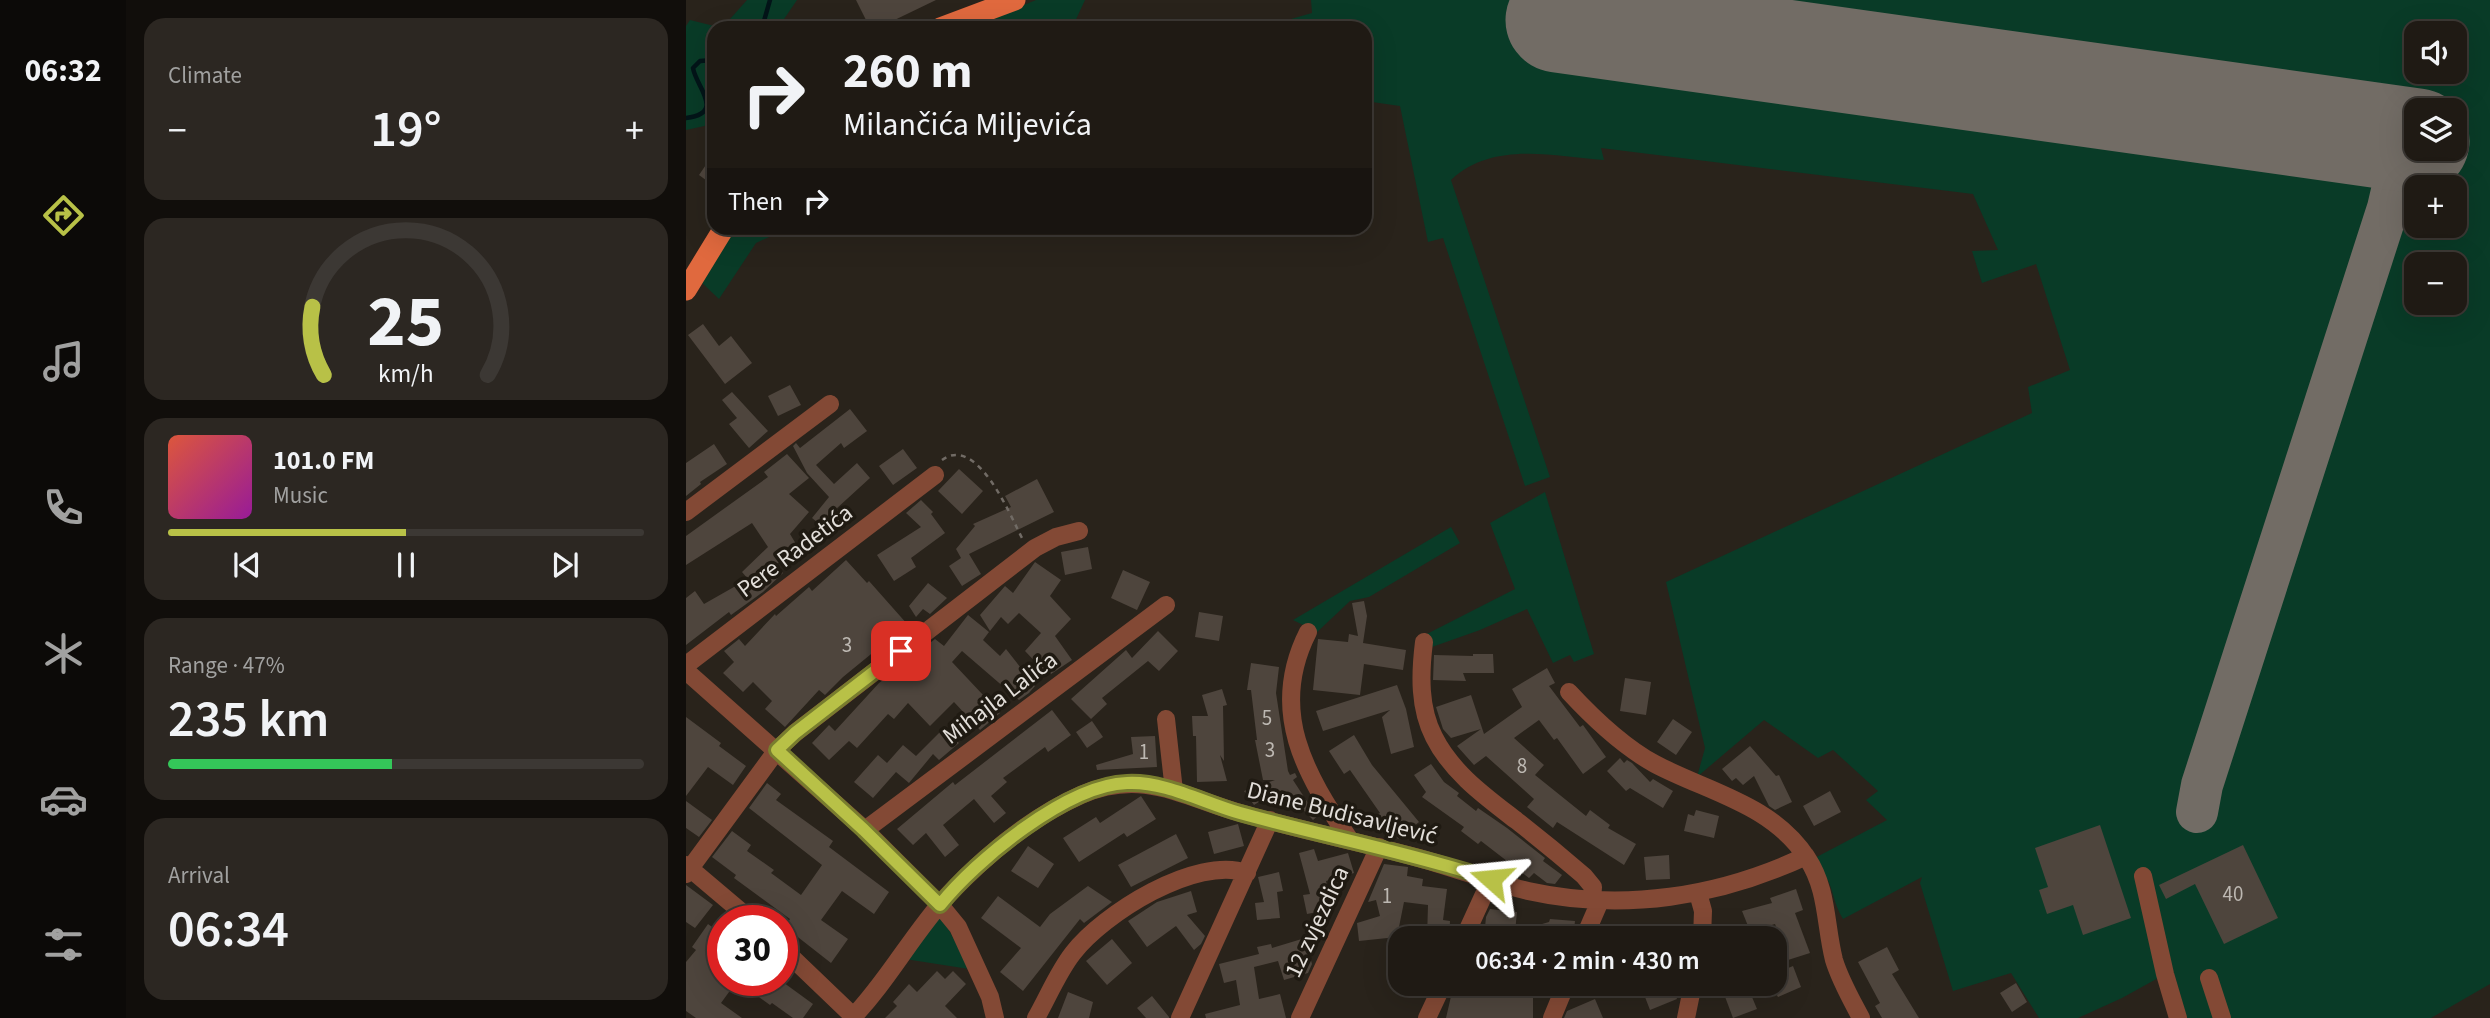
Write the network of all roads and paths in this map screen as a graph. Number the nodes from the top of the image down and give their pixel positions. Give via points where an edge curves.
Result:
1 (1014, 0) edge
2 (958, 21) edge
3 (719, 235) edge
4 (686, 290) edge
5 (830, 404) dead end
6 (935, 475) joint
7 (686, 512) edge
8 (1079, 531) dead end
9 (1029, 552) junction
10 (1166, 605) dead end
11 (1308, 632) dead end
12 (1424, 642) dead end
13 (686, 665) edge
14 (686, 671) edge
15 (1569, 692) dead end
16 (1166, 719) dead end
17 (777, 750) junction
18 (1174, 791) junction
19 (1270, 820) junction
20 (864, 830) junction
21 (1350, 840) junction
22 (1379, 847) junction
23 (1806, 856) junction
24 (687, 869) edge
25 (1247, 873) junction
26 (2143, 876) dead end
27 (1491, 879) junction
28 (1698, 893) junction
29 (1596, 900) junction
30 (732, 905) edge
31 (940, 905) junction
32 (1469, 926) edge
33 (1588, 926) edge
34 (1702, 926) edge
35 (798, 964) edge
36 (2209, 978) dead end
37 (1437, 996) edge
38 (1561, 996) edge
39 (1691, 996) edge
40 (853, 1017) edge
41 (995, 1018) edge
42 (1036, 1018) edge
43 (1180, 1018) edge
44 (1300, 1018) edge
45 (1427, 1018) edge
46 (1552, 1018) edge
47 (1686, 1018) edge
48 (1861, 1018) edge
49 (2178, 1018) edge
50 (2222, 1018) edge

1 - 2 main road
3 - 4 main road
5 - 7 street
6 - 9 path via 948,455 961,454 972,460 999,493
6 - 13 street, Pere Radetića
8 - 9 street
9 - 17 street
10 - 20 street, Mihajla Lalića
11 - 21 street via 1293,667 1295,732 1310,777
12 - 29 street via 1423,701 1446,756 1479,792 1584,876
14 - 17 street
15 - 23 street via 1619,741 1653,763 1749,806 1781,829
16 - 18 street
17 - 20 street
17 - 24 street
18 - 19 street, Diane Budisavljević
18 - 31 street, Diane Budisavljević via 1126,783 1081,795 1004,844
19 - 21 street, Diane Budisavljević
19 - 25 street
20 - 31 street
21 - 22 street, Diane Budisavljević
22 - 27 street, Diane Budisavljević
22 - 44 street, 12 zvjezdica
23 - 28 street, Diane Budisavljević via 1750,879
23 - 48 street via 1819,879 1835,961
24 - 30 street
25 - 42 street via 1219,870 1199,874 1133,901 1073,953
25 - 43 street
26 - 49 street
27 - 29 street, Diane Budisavljević via 1574,900
27 - 32 street
28 - 29 street, Diane Budisavljević via 1665,899
28 - 34 street
29 - 33 street
31 - 40 street, Diane Budisavljević
31 - 41 street via 963,937
35 - 40 street
36 - 50 street
37 - 45 street
38 - 46 street
39 - 47 street

